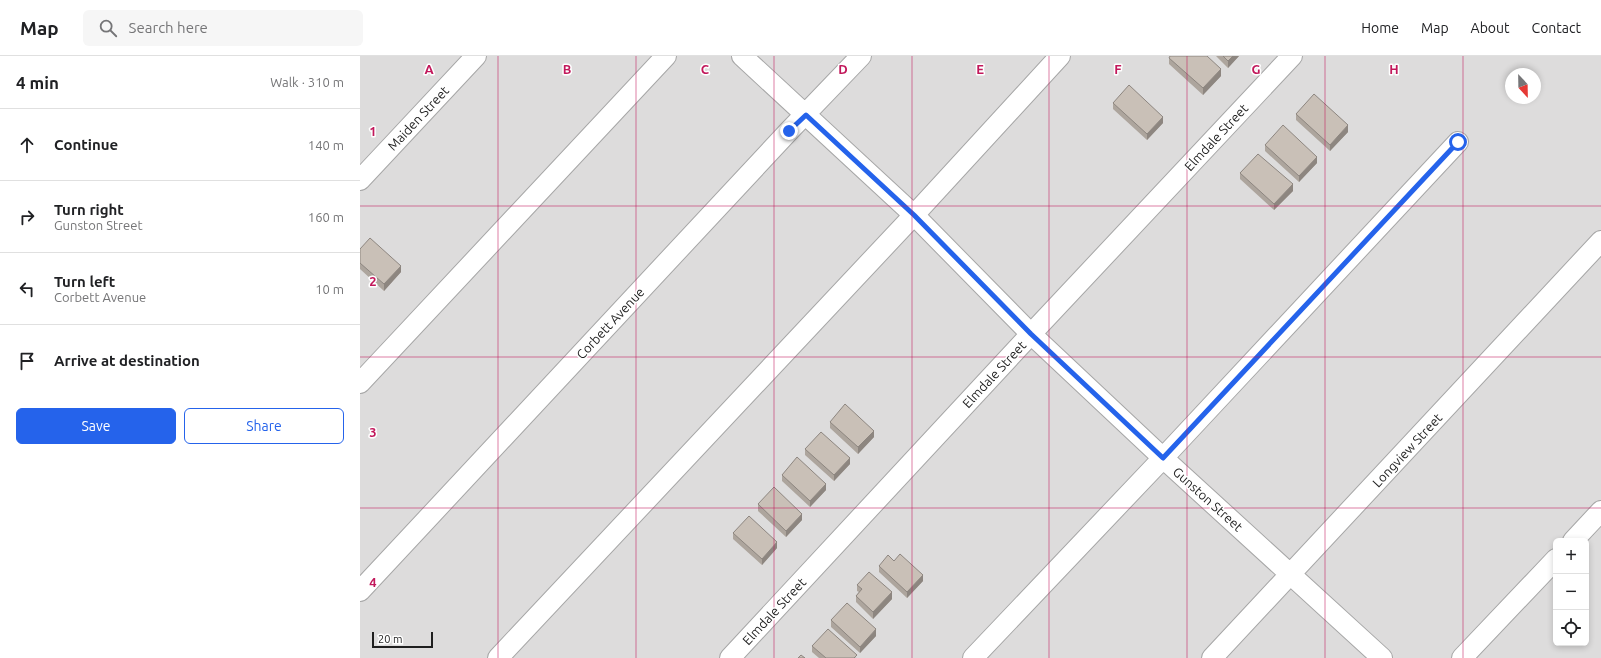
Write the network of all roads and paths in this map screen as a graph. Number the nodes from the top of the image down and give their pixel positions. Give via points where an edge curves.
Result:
1 (476, 56) edge
2 (666, 56) edge
3 (742, 56) edge
4 (860, 56) edge
5 (1060, 56) edge
6 (1292, 56) edge
7 (806, 115) junction
8 (1458, 142) dead end
9 (360, 180) edge
10 (914, 215) junction
11 (1601, 242) edge
12 (1031, 334) junction
13 (360, 383) edge
14 (1163, 458) junction
15 (1601, 511) edge
16 (1576, 538) edge
17 (1553, 562) edge
18 (1291, 574) junction
19 (360, 591) edge
20 (498, 658) edge
21 (730, 658) edge
22 (973, 658) edge
23 (1212, 658) edge
24 (1382, 658) edge
25 (1462, 658) edge

1 - 9 street, Maiden Street
2 - 13 street
3 - 7 street, Gunston Street
4 - 7 street, Corbett Avenue
5 - 10 street
6 - 12 street, Elmdale Street
7 - 10 street, Gunston Street
7 - 19 street, Corbett Avenue
8 - 14 street
10 - 12 street, Gunston Street
10 - 20 street
11 - 18 street, Longview Street
12 - 14 street, Gunston Street
12 - 21 street, Elmdale Street
14 - 18 street, Gunston Street
14 - 22 street
15 - 16 street
17 - 25 street
18 - 23 street, Longview Street
18 - 24 street, Gunston Street

